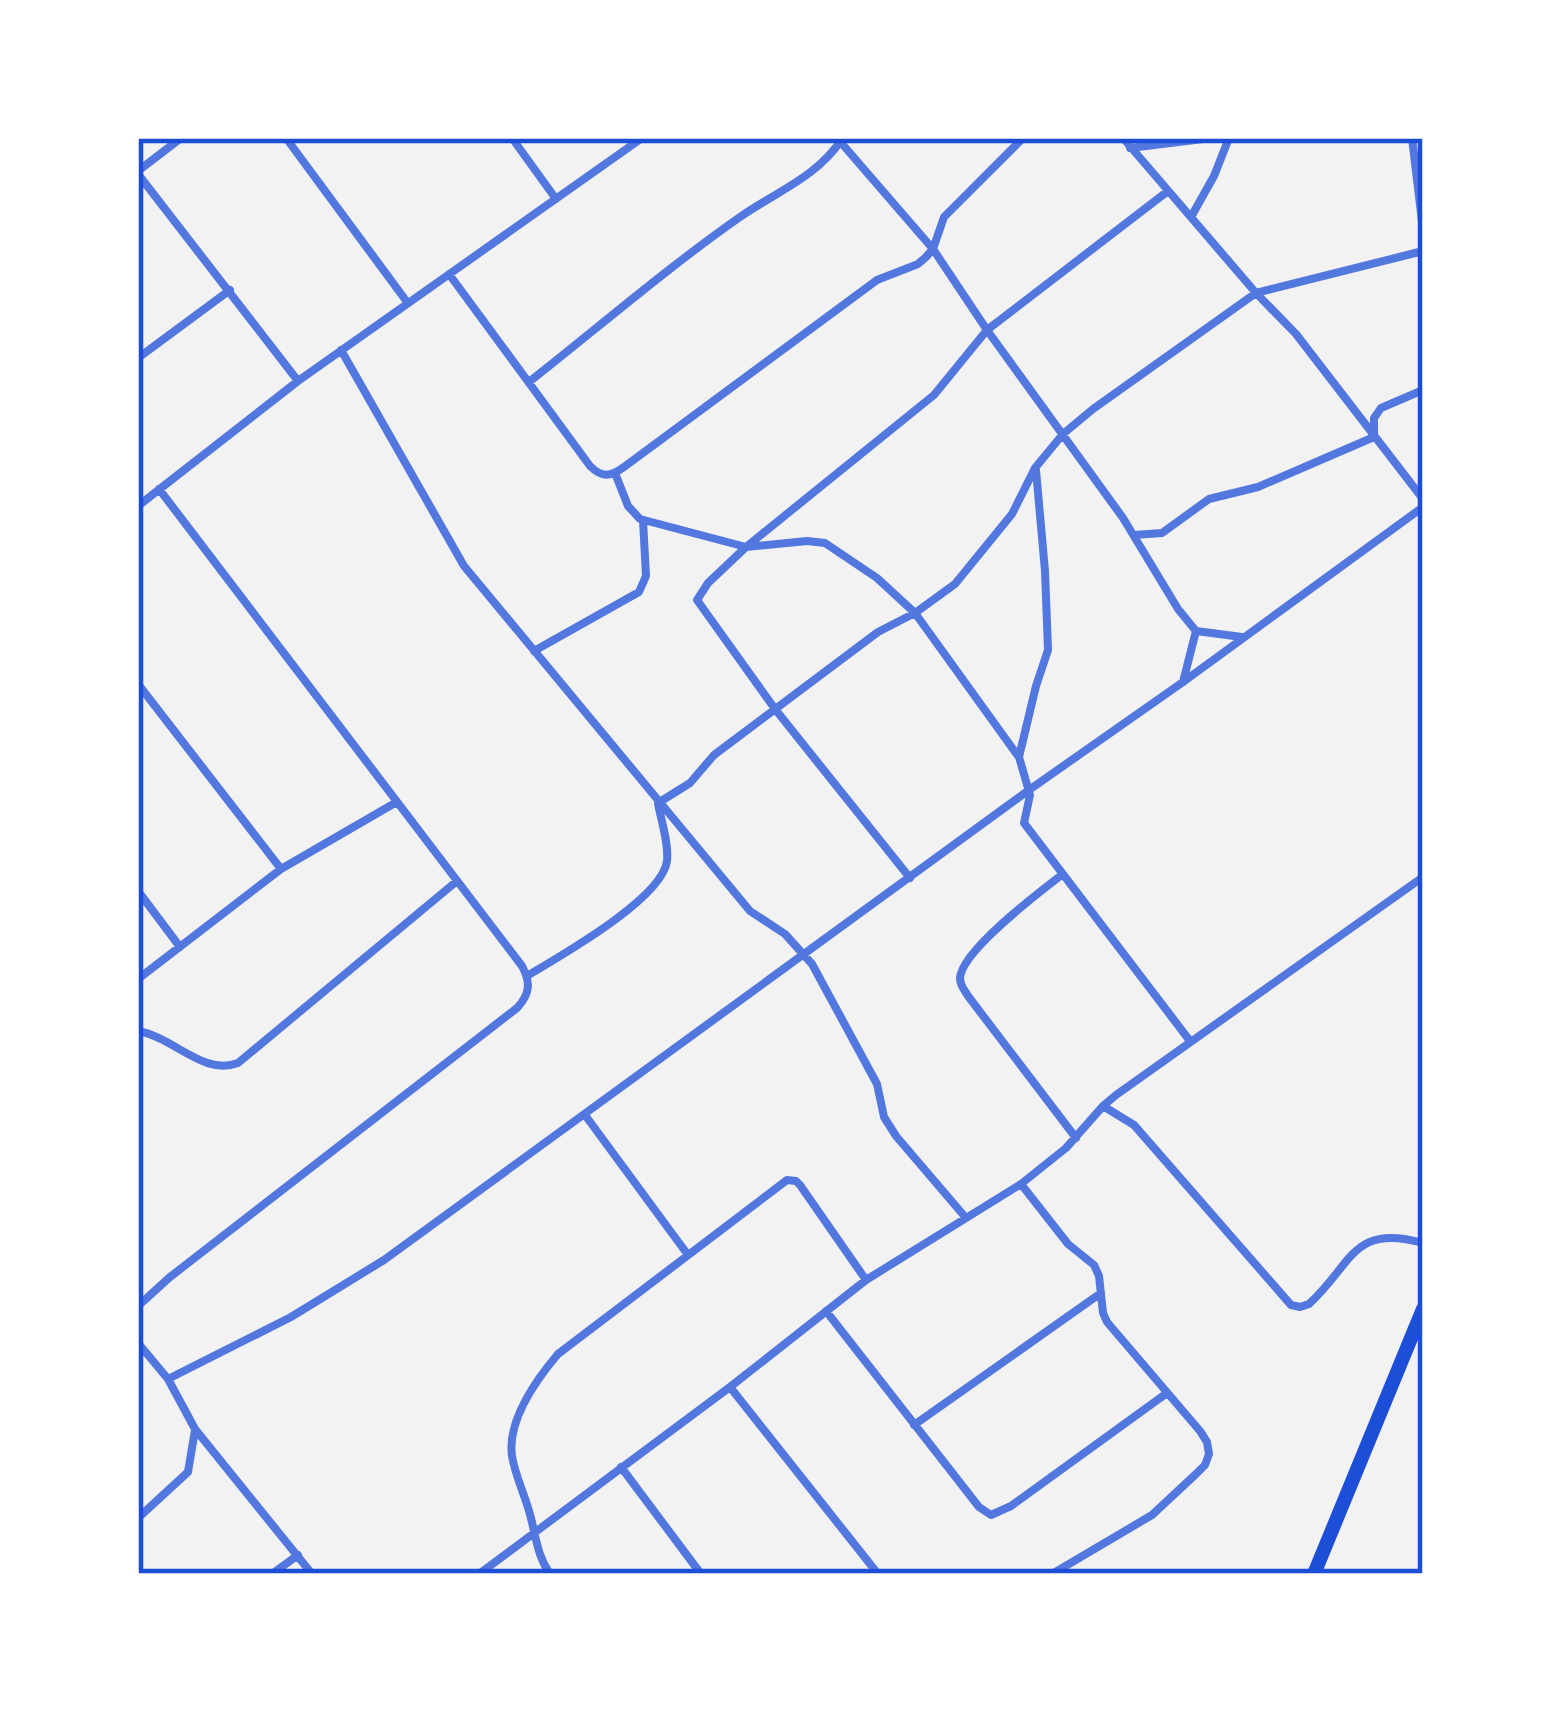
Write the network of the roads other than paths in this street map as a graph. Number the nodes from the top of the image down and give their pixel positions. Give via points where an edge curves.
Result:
1 (181, 138) edge
2 (286, 138) edge
3 (512, 138) edge
4 (642, 138) edge
5 (1023, 138) edge
6 (1124, 138) edge
7 (1211, 138) edge
8 (1229, 138) edge
9 (1412, 138) edge
10 (840, 139) edge
11 (1130, 148) junction
12 (1419, 150) edge
13 (138, 172) edge
14 (1168, 191) junction
15 (556, 199) junction
16 (1191, 217) junction
17 (1423, 230) edge
18 (933, 249) junction
19 (1423, 251) edge
20 (449, 274) junction
21 (230, 290) junction
22 (1256, 293) junction
23 (407, 302) junction
24 (987, 330) junction
25 (340, 350) junction
26 (138, 358) edge
27 (298, 381) junction
28 (529, 382) junction
29 (1423, 390) edge
30 (1063, 434) junction
31 (1374, 437) junction
32 (1036, 468) junction
33 (615, 473) junction
34 (1423, 478) edge
35 (1412, 484) junction
36 (159, 489) junction
37 (1423, 503) edge
38 (138, 506) edge
39 (643, 520) junction
40 (1133, 535) junction
41 (746, 547) junction
42 (915, 613) junction
43 (1196, 631) junction
44 (1244, 638) junction
45 (534, 651) junction
46 (1183, 682) junction
47 (138, 684) edge
48 (775, 710) junction
49 (1019, 758) junction
50 (1029, 790) junction
51 (395, 803) junction
52 (658, 803) junction
53 (281, 869) junction
54 (1064, 874) junction
55 (910, 878) junction
56 (1423, 878) edge
57 (457, 881) junction
58 (138, 891) edge
59 (180, 946) junction
60 (805, 956) junction
61 (527, 976) junction
62 (138, 979) edge
63 (138, 1031) edge
64 (1190, 1041) junction
65 (1103, 1106) junction
66 (585, 1115) junction
67 (1076, 1139) junction
68 (1022, 1184) junction
69 (966, 1218) junction
70 (1423, 1243) edge
71 (688, 1255) junction
72 (866, 1280) junction
73 (1102, 1292) junction
74 (138, 1306) edge
75 (1423, 1309) edge
76 (826, 1311) junction
77 (138, 1343) edge
78 (168, 1378) junction
79 (730, 1387) junction
80 (1167, 1393) junction
81 (914, 1425) junction
82 (195, 1429) junction
83 (622, 1467) junction
84 (138, 1519) edge
85 (534, 1532) junction
86 (298, 1555) junction
87 (272, 1574) edge
88 (312, 1574) edge
89 (479, 1574) edge
90 (550, 1574) edge
91 (701, 1574) edge
92 (878, 1574) edge
93 (1052, 1574) edge
94 (1314, 1574) edge

1 - 13 street
2 - 23 street
3 - 15 street
4 - 15 street
5 - 18 street via 944,218
6 - 11 street
7 - 11 street
8 - 16 street
9 - 12 street
10 - 18 street
10 - 28 street via 814,171 739,218
11 - 14 street
12 - 17 street
13 - 21 street
14 - 16 street
14 - 24 street
15 - 20 street
16 - 22 street
18 - 24 street
18 - 33 street via 877,280
19 - 22 street
20 - 23 street
20 - 28 street
21 - 26 street
21 - 27 street
22 - 30 street
22 - 31 street
23 - 25 street
24 - 30 street
24 - 41 street via 934,395
25 - 27 street
25 - 45 street via 464,566
27 - 36 street
28 - 33 street via 590,466
29 - 31 street via 1381,408
30 - 32 street
30 - 40 street
31 - 35 street
31 - 40 street via 1258,487 1209,499 1162,532
32 - 42 street via 1012,514 955,584
32 - 49 street via 1048,650
33 - 39 street
34 - 35 street
35 - 37 street
36 - 38 street
36 - 51 street
37 - 44 street
39 - 41 street
39 - 45 street via 640,592
40 - 43 street
41 - 42 street via 825,542
41 - 48 street via 697,600
42 - 48 street
42 - 49 street
43 - 44 street
43 - 46 street
44 - 46 street
45 - 52 street
46 - 50 street
47 - 53 street
48 - 52 street
48 - 55 street
49 - 50 street
50 - 54 street via 1024,823
50 - 55 street
51 - 53 street
51 - 57 street
52 - 60 street via 750,911
52 - 61 street via 667,863 661,877 629,910
53 - 59 street
54 - 64 street
54 - 67 street via 994,932 960,978
55 - 60 street
56 - 64 street
57 - 61 street
57 - 63 street via 238,1064 213,1067
58 - 59 street
59 - 62 street
60 - 66 street
60 - 69 street via 877,1084 884,1118
61 - 74 street via 517,1008
64 - 65 street
65 - 67 street
65 - 70 street via 1134,1125 1291,1305 1309,1304 1367,1243 1391,1236
66 - 71 street
66 - 78 street via 343,1287
67 - 68 street
68 - 69 street
68 - 73 street via 1094,1265
69 - 72 street
71 - 72 street via 791,1179
71 - 85 street via 559,1354 527,1400 512,1451
72 - 76 street
73 - 80 street via 1107,1322
73 - 81 street
75 - 94 highway
76 - 79 street
76 - 81 street
77 - 78 street
78 - 82 street
79 - 83 street
79 - 92 street
80 - 81 street via 991,1515
80 - 93 street via 1207,1442 1205,1465 1152,1515
82 - 84 street via 188,1472
82 - 86 street
83 - 85 street
83 - 91 street
85 - 89 street
85 - 90 street
86 - 87 street
86 - 88 street

